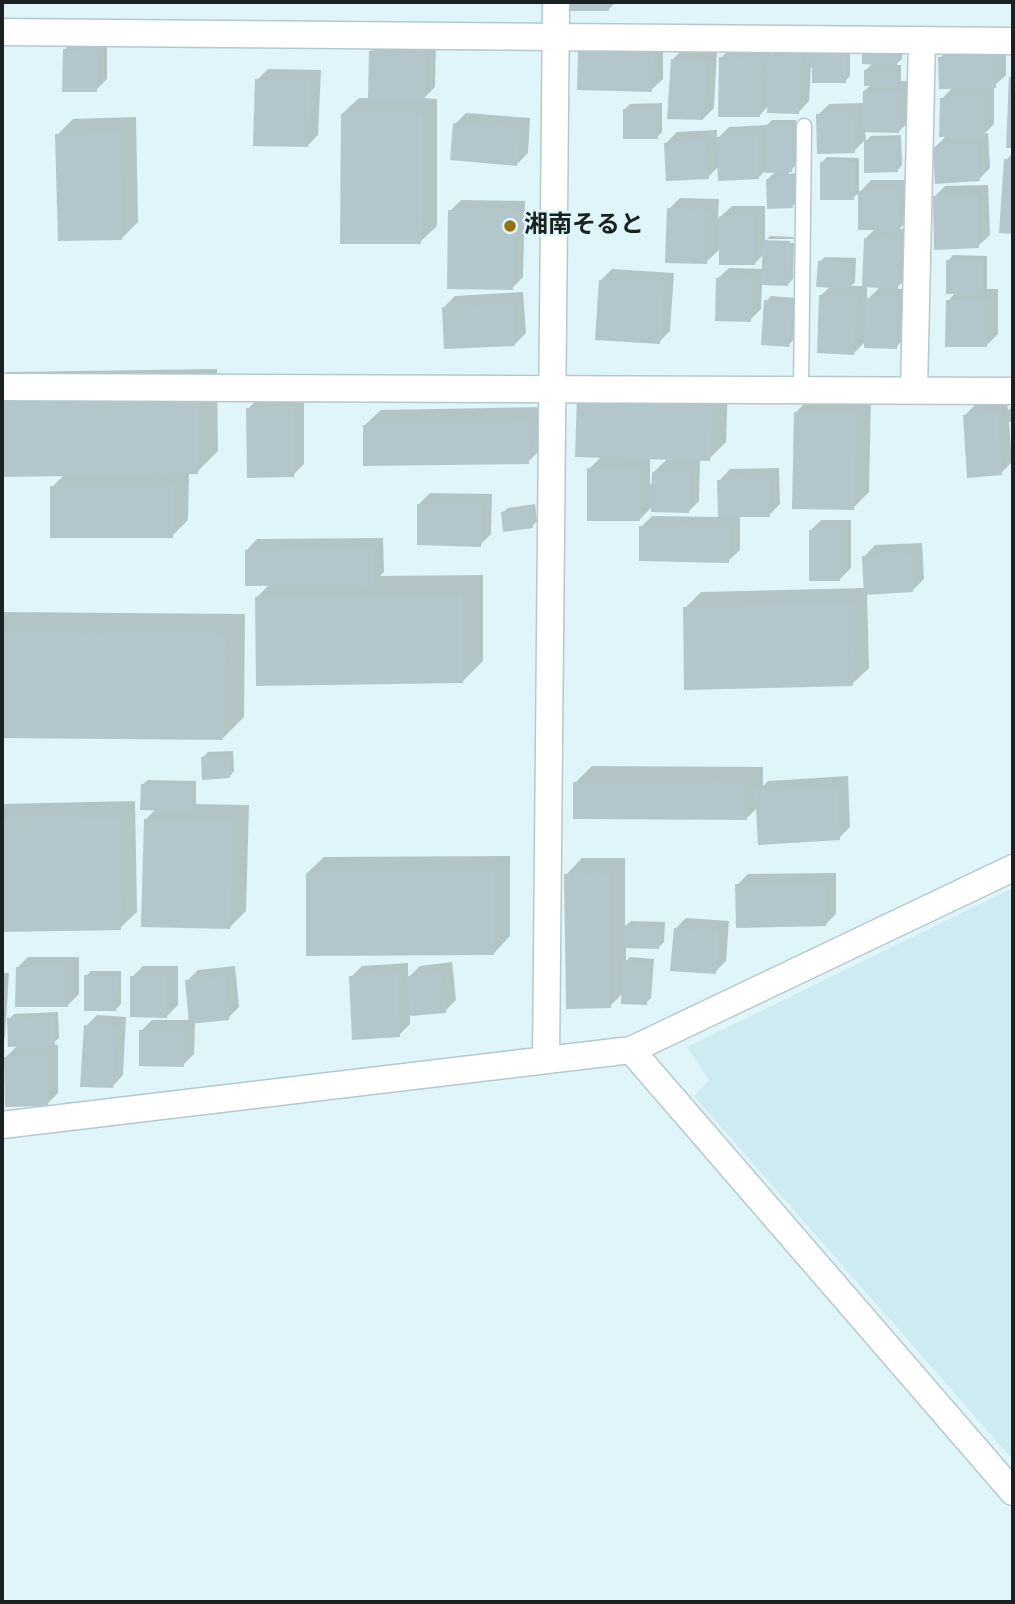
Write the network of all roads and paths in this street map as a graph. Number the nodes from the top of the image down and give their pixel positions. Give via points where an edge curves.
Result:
1 (556, 2) edge
2 (2, 32) edge
3 (556, 36) junction
4 (922, 40) junction
5 (1013, 41) edge
6 (804, 126) dead end
7 (2, 387) edge
8 (553, 389) junction
9 (802, 390) junction
10 (914, 390) junction
11 (1013, 391) edge
12 (1013, 867) edge
13 (631, 1050) junction
14 (546, 1060) junction
15 (2, 1125) edge
16 (1013, 1492) edge

1 - 3 street
2 - 3 street
3 - 4 street
3 - 8 street
4 - 5 street
4 - 10 street
6 - 9 lane
7 - 8 street
8 - 9 street
8 - 14 street
9 - 10 street
10 - 11 street
12 - 13 street
13 - 14 street
13 - 16 street
14 - 15 street

